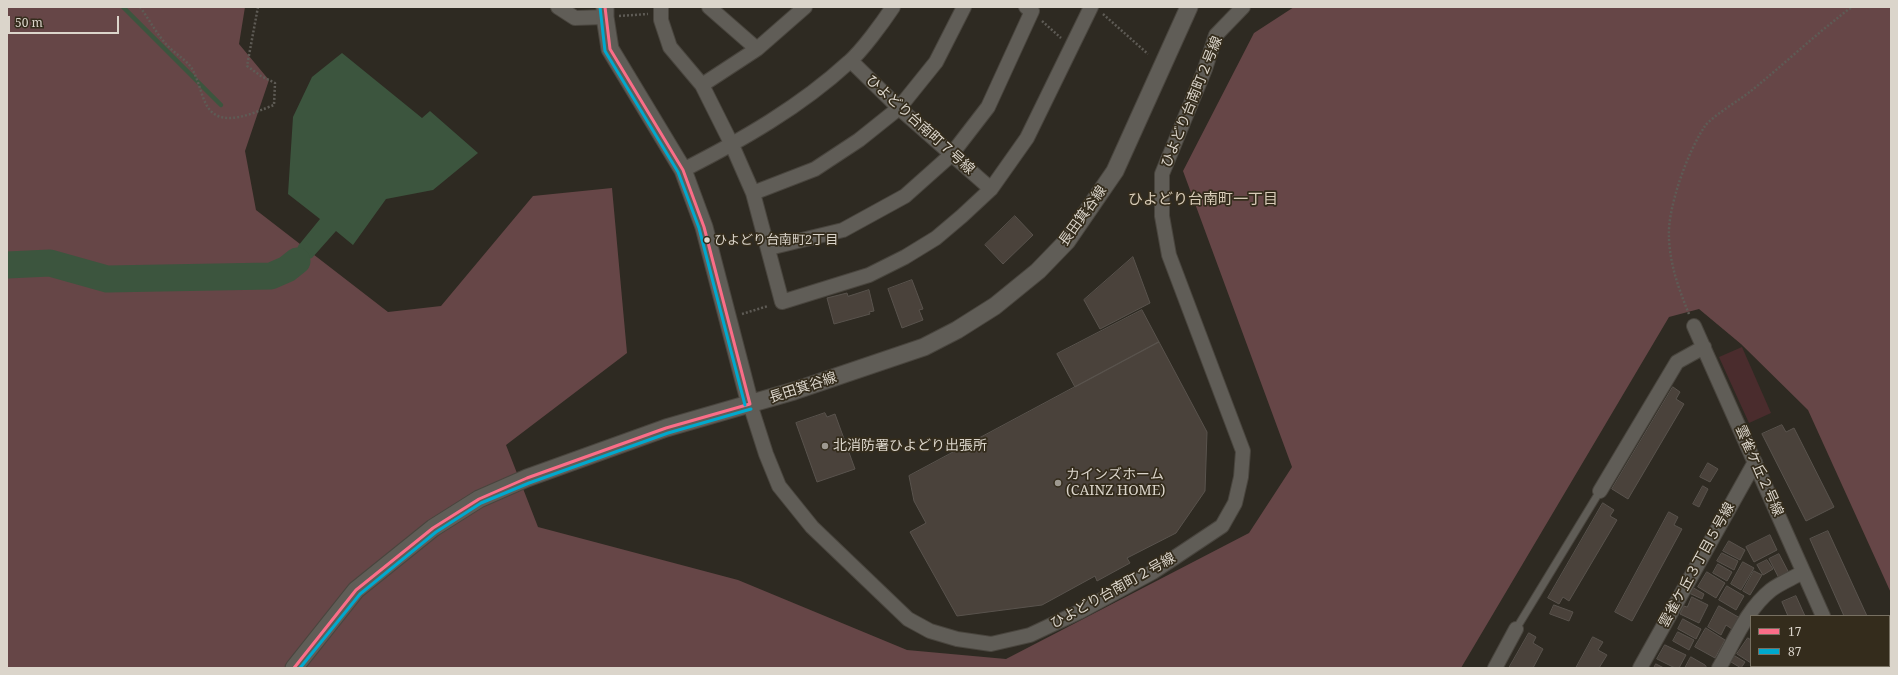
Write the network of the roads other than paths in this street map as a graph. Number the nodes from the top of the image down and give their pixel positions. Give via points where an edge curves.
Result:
1 (558, 7) edge
2 (709, 7) edge
3 (805, 7) edge
4 (893, 7) edge
5 (964, 7) edge
6 (1189, 7) edge
7 (1243, 7) edge
8 (1029, 9) edge
9 (661, 10) edge
10 (1096, 10) edge
11 (605, 12) edge
12 (757, 49) junction
13 (851, 62) junction
14 (702, 85) junction
15 (899, 108) junction
16 (732, 145) junction
17 (951, 155) junction
18 (683, 170) junction
19 (990, 189) junction
20 (753, 193) junction
21 (769, 248) junction
22 (1694, 326) road end
23 (1704, 347) junction
24 (750, 404) junction
25 (1755, 462) junction
26 (1600, 491) joint
27 (1803, 572) junction
28 (1823, 615) edge
29 (1516, 629) joint
30 (294, 668) edge
31 (1495, 668) edge
32 (1640, 668) edge
33 (1719, 668) edge

1 - 11 street via 575,18
2 - 12 street
3 - 12 street
4 - 13 street
5 - 15 street via 936,62
6 - 24 street, 長田箕谷線 via 1115,171 1067,241 1038,271 995,306 924,348
7 - 24 street, ひよどり台南町２号線 via 1216,35 1205,70 1162,174 1162,216 1169,255 1243,450 1241,477 1235,503 1222,526 1153,572 1030,635 991,644 957,639 930,631 908,619 812,527 779,486
8 - 17 street via 988,107
9 - 14 street via 661,20 670,47
10 - 19 street via 1071,47 1027,138
11 - 18 street via 610,50
12 - 14 street
13 - 15 street, ひよどり台南町７号線
13 - 16 street via 791,108
14 - 16 street
15 - 17 street, ひよどり台南町７号線
15 - 20 street via 859,140 815,169
16 - 18 street
16 - 20 street
17 - 19 street, ひよどり台南町７号線
17 - 21 street via 905,196 844,230
18 - 24 street via 704,227
19 - 21 street via 936,238 905,257 869,275 782,302
20 - 21 street
22 - 23 street, 雲雀ケ丘２号線
23 - 25 street, 雲雀ケ丘２号線
23 - 26 street via 1677,362
24 - 30 street, 長田箕谷線 via 666,428 527,478 479,499 433,528 356,590
25 - 27 street, 雲雀ケ丘２号線
25 - 32 street, 雲雀ケ丘３丁目５号線
26 - 29 lane
27 - 28 street, 雲雀ケ丘２号線
27 - 33 street via 1771,590 1757,604
29 - 31 street

